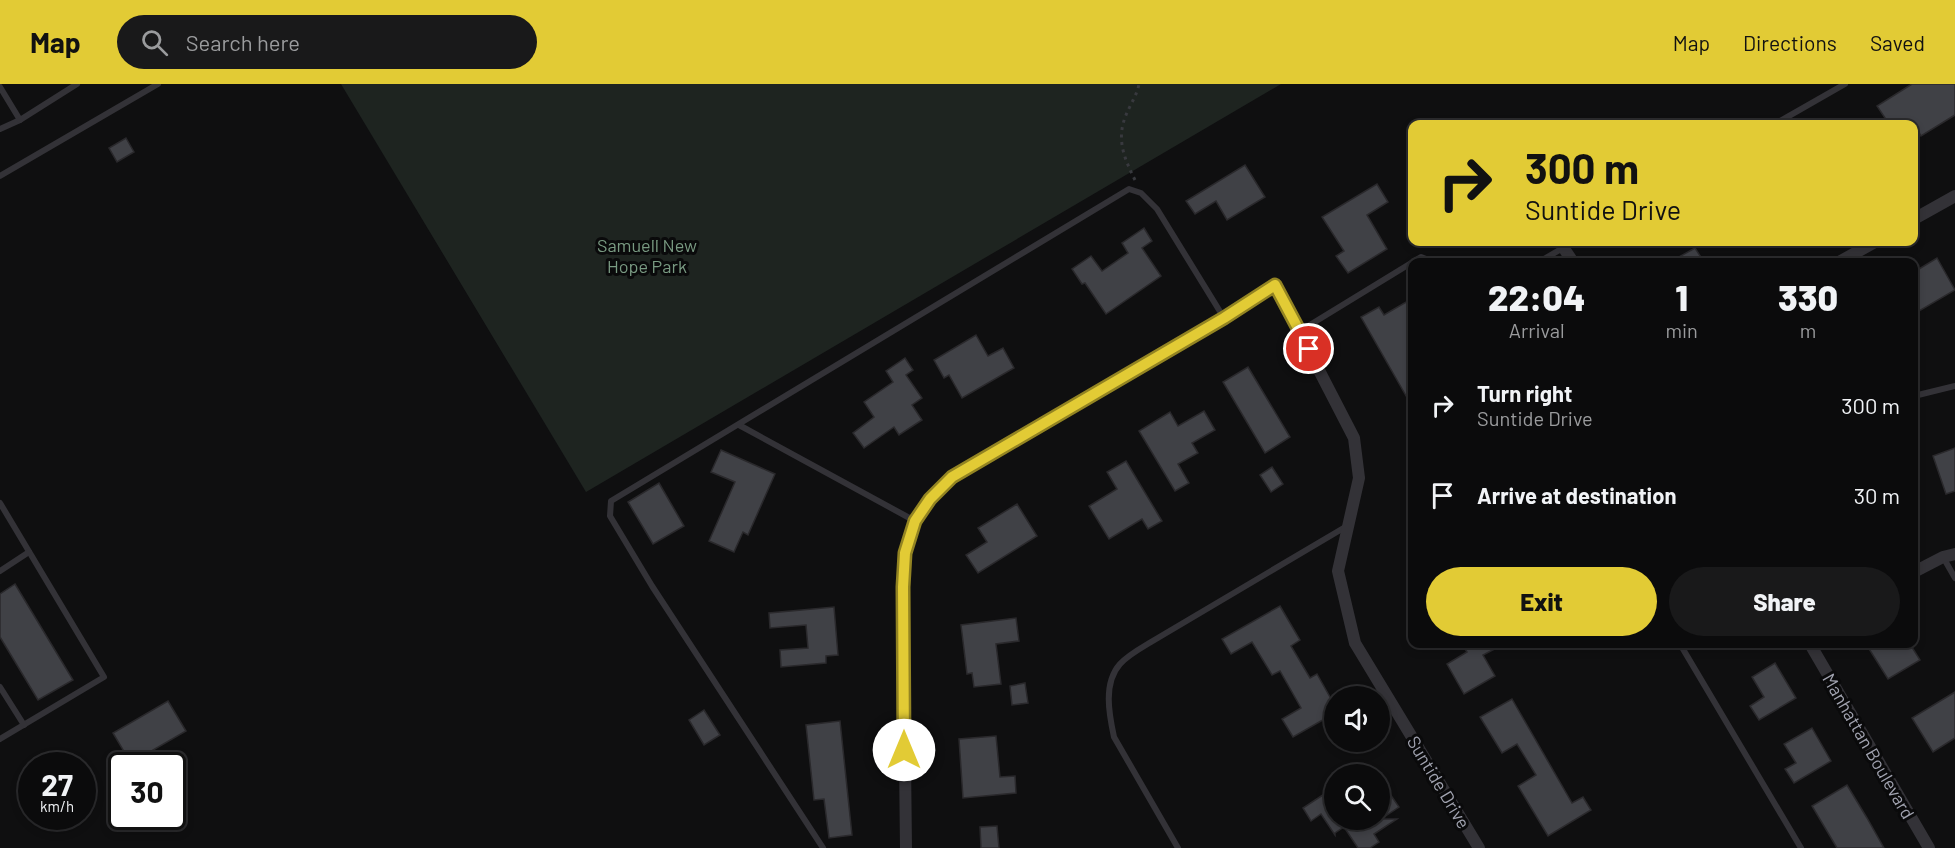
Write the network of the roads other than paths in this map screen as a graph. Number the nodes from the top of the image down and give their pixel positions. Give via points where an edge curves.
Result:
1 (77, 84) edge
2 (158, 84) edge
3 (1845, 84) edge
4 (0, 87) edge
5 (20, 120) junction
6 (1782, 120) edge
7 (0, 129) edge
8 (0, 176) edge
9 (1955, 196) edge
10 (1918, 217) edge
11 (1565, 246) edge
12 (1868, 246) edge
13 (1545, 258) edge
14 (1846, 258) edge
15 (1408, 265) edge
16 (1224, 318) junction
17 (1300, 331) junction
18 (1955, 386) edge
19 (1918, 395) edge
20 (740, 425) junction
21 (0, 503) edge
22 (915, 521) junction
23 (1348, 525) junction
24 (29, 552) junction
25 (1949, 556) edge
26 (1918, 570) edge
27 (0, 571) edge
28 (1955, 578) edge
29 (1682, 648) edge
30 (1812, 648) edge
31 (0, 687) edge
32 (24, 725) junction
33 (0, 739) edge
34 (823, 848) edge
35 (906, 848) edge
36 (1179, 848) edge
37 (1479, 848) edge
38 (1801, 848) edge
39 (1929, 848) edge

1 - 5 lane
2 - 8 lane
3 - 6 lane
4 - 5 lane
5 - 7 lane
9 - 10 street
11 - 13 lane
12 - 14 street
15 - 17 lane
16 - 17 street, Suntide Drive via 1275,285
16 - 20 lane via 1156,209 1141,193 1129,189
16 - 22 street via 952,477
17 - 23 street, Suntide Drive via 1354,438 1359,478
18 - 19 lane
20 - 22 lane
20 - 34 lane via 611,501 610,516
21 - 24 lane
22 - 35 street via 905,553 903,587
23 - 36 lane via 1151,642 1121,662 1112,675 1109,717 1114,737
23 - 37 street, Suntide Drive via 1338,571 1355,643
24 - 27 lane
24 - 32 lane via 104,677
25 - 26 street
25 - 28 lane
29 - 38 lane
30 - 39 street, Manhattan Boulevard
31 - 32 lane
32 - 33 lane

